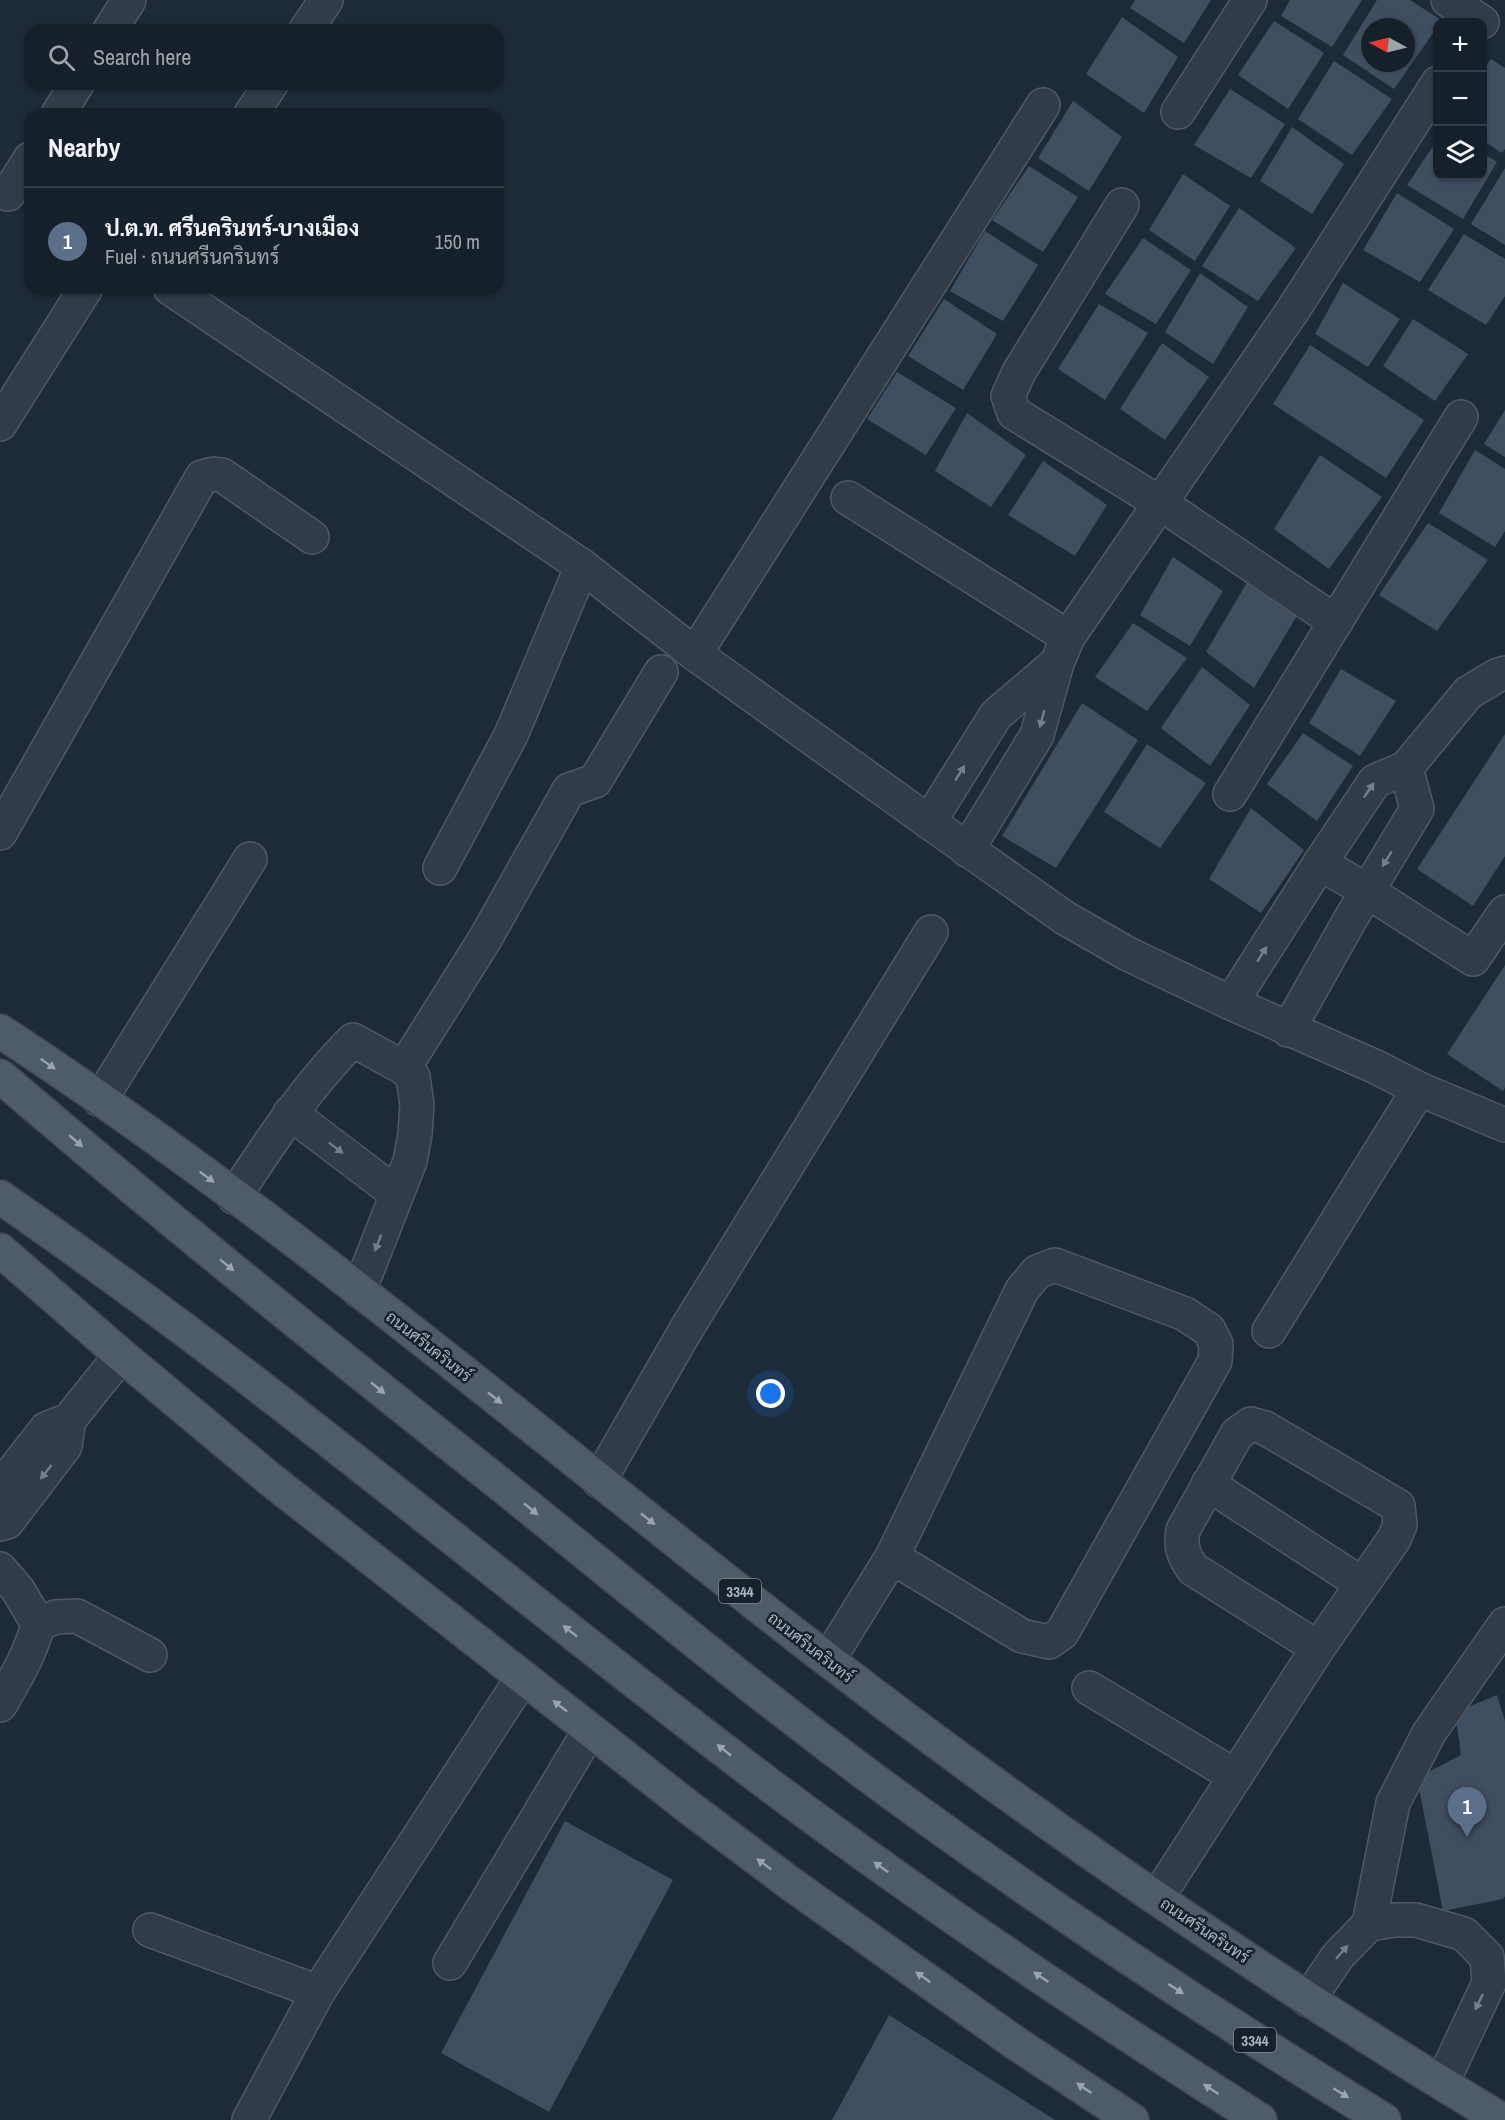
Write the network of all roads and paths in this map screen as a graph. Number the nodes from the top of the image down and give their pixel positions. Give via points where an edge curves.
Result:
1 (129, 0) edge
2 (326, 0) edge
3 (1250, 0) edge
4 (1448, 0) edge
5 (1482, 17) edge
6 (114, 24) edge
7 (310, 24) edge
8 (1505, 38) edge
9 (1433, 89) edge
10 (73, 90) edge
11 (267, 90) edge
12 (1043, 105) dead end
13 (62, 108) edge
14 (255, 108) edge
15 (1178, 112) dead end
16 (24, 172) edge
17 (13, 197) edge
18 (1122, 205) dead end
19 (83, 294) edge
20 (179, 294) edge
21 (1461, 417) dead end
22 (0, 424) edge
23 (848, 498) dead end
24 (1160, 503) junction
25 (312, 537) dead end
26 (582, 566) junction
27 (1336, 622) junction
28 (1062, 650) junction
29 (695, 654) junction
30 (661, 672) dead end
31 (1505, 673) edge
32 (1406, 768) junction
33 (1230, 794) dead end
34 (929, 822) junction
35 (0, 833) edge
36 (967, 850) junction
37 (250, 859) dead end
38 (1320, 863) junction
39 (440, 868) dead end
40 (1367, 891) junction
41 (1505, 912) edge
42 (931, 932) dead end
43 (1231, 1004) junction
44 (1288, 1029) junction
45 (0, 1031) edge
46 (404, 1068) junction
47 (0, 1076) edge
48 (1419, 1089) junction
49 (100, 1100) junction
50 (290, 1113) junction
51 (1505, 1125) edge
52 (397, 1194) junction
53 (0, 1197) edge
54 (234, 1197) junction
55 (0, 1250) edge
56 (359, 1291) junction
57 (1269, 1331) dead end
58 (121, 1355) junction
59 (69, 1420) junction
60 (599, 1481) junction
61 (1208, 1484) junction
62 (0, 1488) edge
63 (0, 1524) edge
64 (892, 1557) junction
65 (0, 1569) edge
66 (1362, 1584) junction
67 (38, 1624) junction
68 (1505, 1624) edge
69 (1318, 1648) junction
70 (150, 1655) dead end
71 (828, 1660) junction
72 (523, 1677) junction
73 (1089, 1688) dead end
74 (0, 1705) edge
75 (590, 1730) junction
76 (1235, 1776) junction
77 (1157, 1898) junction
78 (1369, 1924) junction
79 (150, 1930) dead end
80 (1496, 1952) edge
81 (450, 1963) dead end
82 (318, 1992) junction
83 (1308, 2000) junction
84 (1442, 2083) junction
85 (249, 2120) edge
86 (1132, 2120) edge
87 (1260, 2120) edge
88 (1384, 2120) edge
89 (1502, 2120) edge

1 - 6 street
2 - 7 street
3 - 15 street
4 - 5 street
5 - 8 street
9 - 24 street via 1293,310
10 - 13 street
11 - 14 street
12 - 29 street
16 - 17 street
18 - 24 street via 1008,396 1014,413
19 - 22 street
20 - 26 street
21 - 27 street
23 - 28 street
24 - 27 street
24 - 28 street
25 - 35 street via 222,475 202,477
26 - 29 street
26 - 39 street via 511,735
27 - 33 street
34 -> 28 street via 996,715
28 -> 36 street via 1037,735
29 - 34 street
30 - 46 street via 595,781 569,790 485,939
31 - 32 street via 1468,693
38 -> 32 street via 1375,781
32 -> 40 street via 1417,809
34 - 36 street
36 - 43 street via 1074,923
37 - 49 street
38 - 40 street
43 -> 38 street
40 - 41 street via 1473,959
40 - 44 street
42 - 60 street via 693,1318
43 - 44 street
44 - 48 street
45 -> 49 main road, ถนนศรีนครินทร์ / 3344
46 - 50 street via 354,1040
46 - 52 street via 413,1077 417,1105 410,1161
47 -> 88 main road, 3344 via 311,1334 797,1721 925,1817 1127,1957
48 - 51 street
48 - 57 street
49 -> 54 main road, ถนนศรีนครินทร์ / 3344
50 -> 52 street
50 - 54 street
52 -> 56 street
87 -> 53 main road via 872,1861 150,1304
54 - 56 main road, ถนนศรีนครินทร์ / 3344
55 - 58 main road
56 -> 60 main road, ถนนศรีนครินทร์ / 3344
58 - 59 street
58 - 72 main road via 272,1480
59 - 62 street via 46,1429
59 -> 63 street via 65,1446 7,1522
60 -> 71 main road, ถนนศรีนครินทร์ / 3344
61 - 66 street
61 - 66 street via 1237,1434 1251,1424 1265,1428 1398,1506 1400,1524 1394,1539
61 - 69 street via 1183,1530 1181,1544 1193,1569
64 - 64 street via 1022,1636 1049,1642 1062,1633 1215,1361 1216,1344 1209,1330 1185,1314 1055,1265 1037,1272 1022,1290
64 - 71 street
65 - 67 street
66 - 69 street
67 - 70 street via 56,1617 76,1616
67 - 74 street via 21,1670
68 - 78 street via 1429,1733 1393,1803
69 - 76 street
71 - 77 main road, ถนนศรีนครินทร์ / 3344 via 1041,1818
75 -> 72 main road
72 - 82 street
73 - 76 street
75 - 81 street
86 -> 75 main road via 791,1884
76 - 77 street
77 - 83 main road, ถนนศรีนครินทร์ / 3344
78 - 80 street via 1416,1920 1464,1934
83 -> 78 street via 1338,1956
79 - 82 street
80 -> 84 street via 1489,1983
82 - 85 street
83 - 84 main road, ถนนศรีนครินทร์ / 3344
84 - 89 main road, ถนนศรีนครินทร์ / 3344

